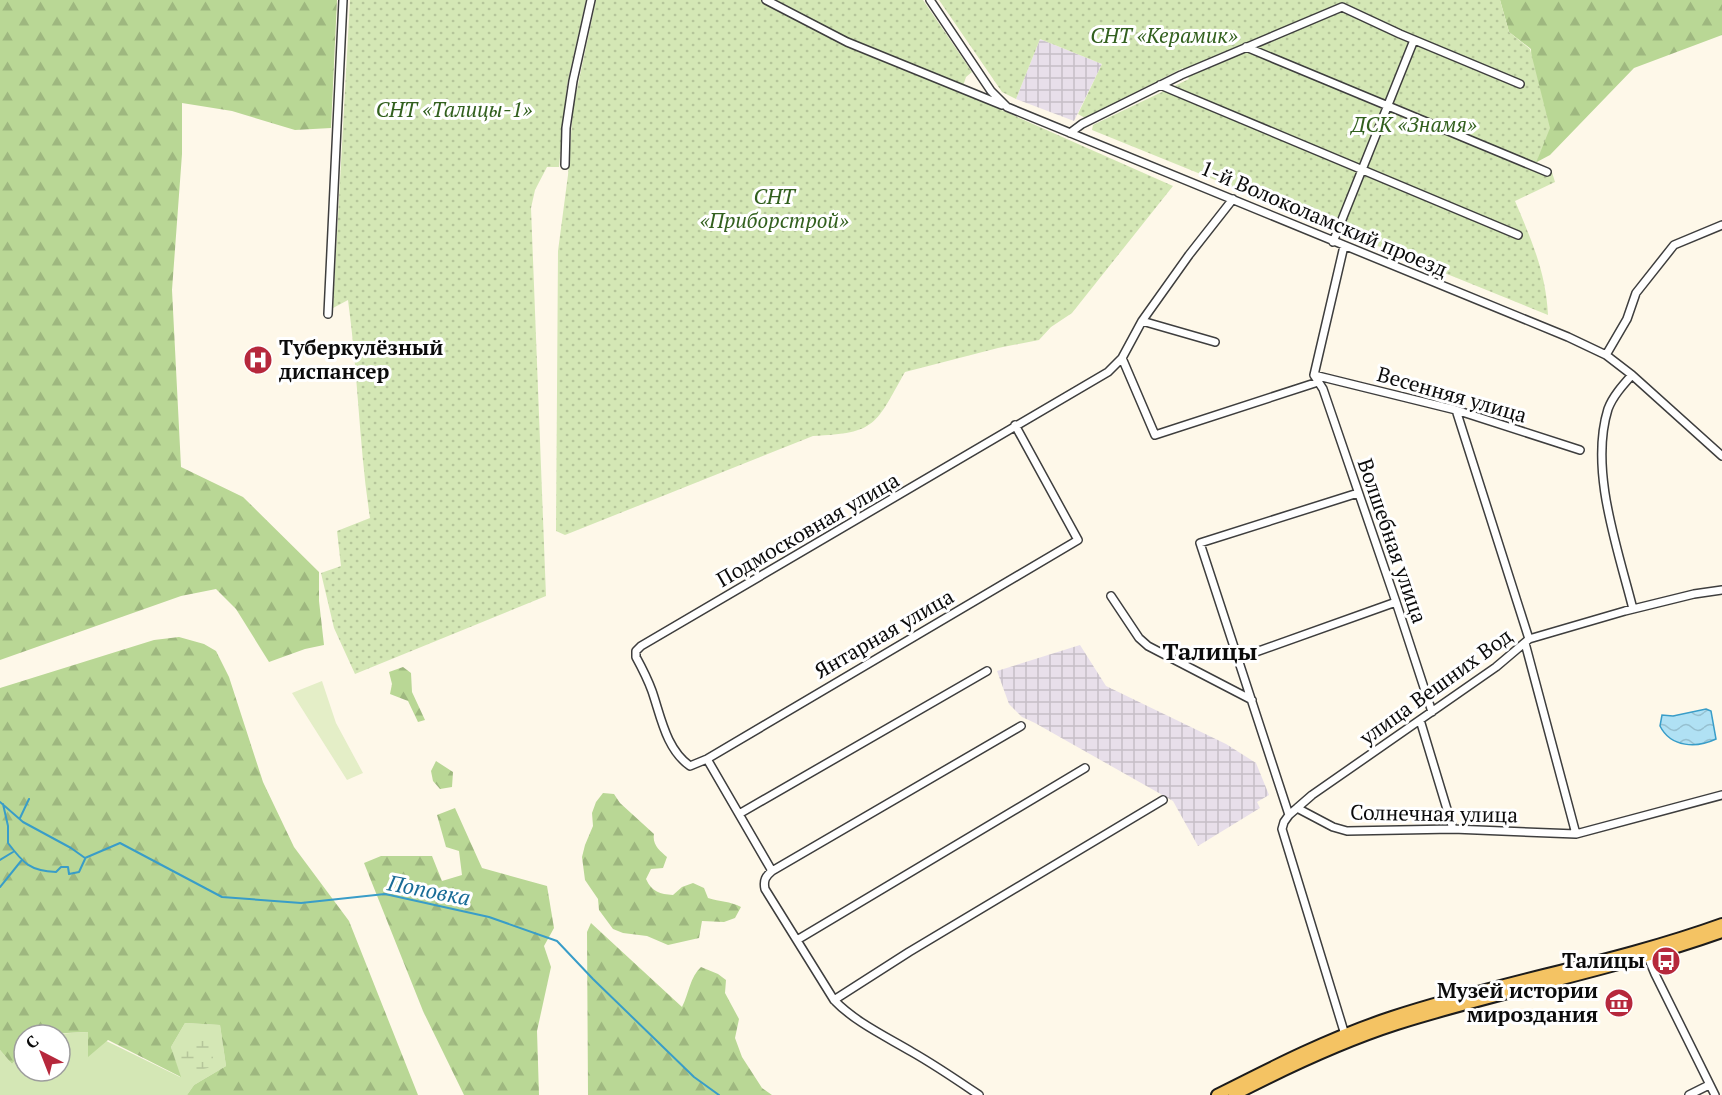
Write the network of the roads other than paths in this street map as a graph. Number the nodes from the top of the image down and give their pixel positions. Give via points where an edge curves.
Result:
1 (343, 0) edge
2 (591, 0) edge
3 (766, 0) edge
4 (930, 0) edge
5 (1414, 40) junction
6 (1246, 47) junction
7 (1520, 84) dead end
8 (1160, 85) junction
9 (1388, 105) junction
10 (1007, 107) junction
11 (1070, 133) junction
12 (566, 165) dead end
13 (1362, 171) junction
14 (1547, 172) dead end
15 (1233, 199) junction
16 (1722, 225) edge
17 (1518, 235) dead end
18 (1333, 242) junction
19 (1344, 246) junction
20 (328, 314) dead end
21 (1142, 321) junction
22 (1215, 342) dead end
23 (1606, 355) junction
24 (1122, 358) junction
25 (1314, 375) junction
26 (1632, 375) junction
27 (1318, 382) junction
28 (1456, 410) junction
29 (1015, 425) junction
30 (1580, 450) dead end
31 (1722, 456) edge
32 (1358, 493) junction
33 (1722, 590) edge
34 (1111, 596) dead end
35 (1396, 603) junction
36 (1633, 609) junction
37 (1527, 641) junction
38 (1239, 658) junction
39 (987, 671) dead end
40 (1252, 700) junction
41 (1431, 712) junction
42 (1420, 720) junction
43 (1021, 726) dead end
44 (707, 759) junction
45 (1085, 768) dead end
46 (1722, 795) edge
47 (1163, 800) dead end
48 (1297, 808) junction
49 (739, 814) junction
50 (1289, 815) junction
51 (1453, 829) junction
52 (1576, 834) junction
53 (772, 871) junction
54 (1722, 924) edge
55 (1722, 932) edge
56 (797, 940) junction
57 (1647, 953) junction
58 (834, 1000) junction
59 (1346, 1038) junction
60 (1709, 1084) junction
61 (979, 1095) edge
62 (1217, 1095) edge
63 (1234, 1095) edge
64 (1689, 1095) edge
65 (1714, 1095) edge

1 - 20 street
2 - 12 street via 573,81 566,128
3 - 10 street via 847,42
4 - 10 street, 1-й Волоколамский проезд via 991,91
5 - 6 street via 1342,7
5 - 7 street
5 - 9 street
6 - 8 street
6 - 9 street
8 - 11 street
8 - 13 street
9 - 13 street
9 - 14 street
10 - 11 street, 1-й Волоколамский проезд
11 - 15 street, 1-й Волоколамский проезд
13 - 17 street
13 - 18 street
15 - 18 street, 1-й Волоколамский проезд
15 - 21 street
16 - 23 street via 1674,245 1636,292 1627,319
18 - 19 street, 1-й Волоколамский проезд
19 - 23 street, 1-й Волоколамский проезд
19 - 25 street
21 - 22 street
21 - 24 street
23 - 26 street, 1-й Волоколамский проезд
24 - 27 street via 1155,435
24 - 29 street, Подмосковная улица via 1108,372
25 - 27 street, Волшебная улица
25 - 28 street, Весенняя улица
26 - 31 street, 1-й Волоколамский проезд
26 - 36 street via 1609,407 1603,476
27 - 32 street, Волшебная улица
28 - 30 street, Весенняя улица
28 - 37 street
29 - 44 street, Янтарная улица via 1078,540
29 - 44 street, Подмосковная улица via 636,651 675,751 690,766
32 - 35 street, Волшебная улица
32 - 38 street via 1200,543
33 - 36 street, улица Вешних Вод
34 - 40 street via 1148,646
35 - 38 street
35 - 41 street, Волшебная улица
36 - 37 street, улица Вешних Вод
37 - 41 street, улица Вешних Вод
37 - 52 street
38 - 40 street
39 - 49 street
40 - 50 street
41 - 42 street, улица Вешних Вод
42 - 48 street, улица Вешних Вод
42 - 51 street
43 - 53 street
44 - 49 street
45 - 56 street
46 - 52 street, Солнечная улица
47 - 58 street
48 - 50 street, улица Вешних Вод
48 - 51 street, Солнечная улица via 1347,831
49 - 53 street
50 - 59 street via 1282,829
51 - 52 street, Солнечная улица
53 - 56 street via 766,876 765,889
54 - 57 main road
55 - 57 main road
56 - 58 street
57 - 59 main road
57 - 60 street
58 - 61 street via 859,1021
59 - 62 main road via 1269,1068
59 - 63 main road
60 - 64 street
60 - 65 street

